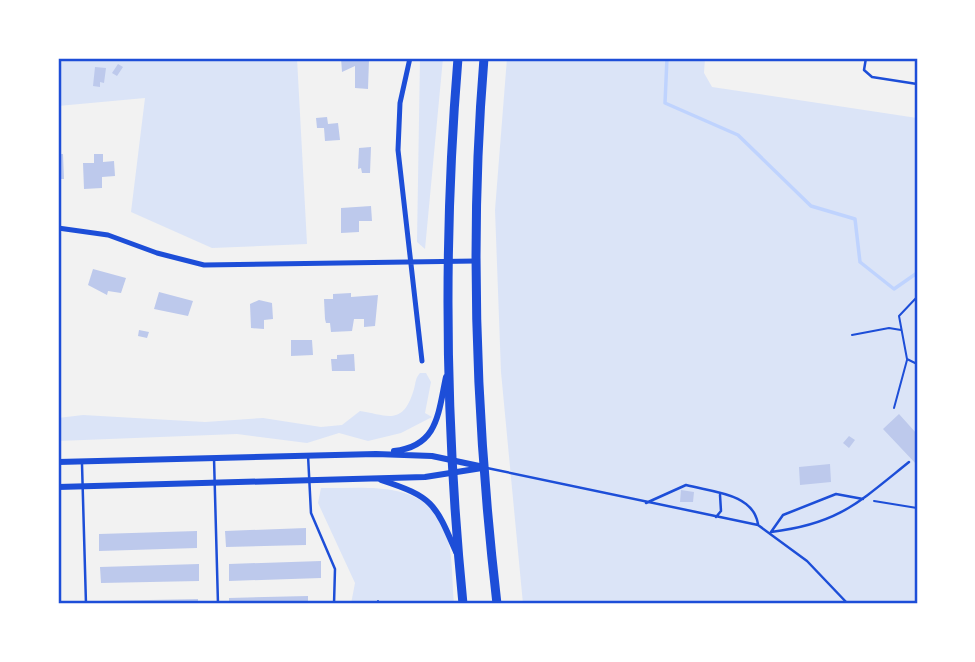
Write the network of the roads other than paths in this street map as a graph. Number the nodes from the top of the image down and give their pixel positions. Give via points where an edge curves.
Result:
1 (410, 58) edge
2 (458, 58) edge
3 (484, 58) edge
4 (866, 58) edge
5 (917, 84) edge
6 (58, 228) edge
7 (447, 261) junction
8 (476, 261) junction
9 (411, 262) junction
10 (422, 360) dead end
11 (448, 368) junction
12 (376, 454) junction
13 (308, 455) junction
14 (214, 458) junction
15 (452, 459) junction
16 (82, 461) junction
17 (58, 462) edge
18 (909, 462) dead end
19 (484, 467) junction
20 (452, 474) junction
21 (376, 478) junction
22 (308, 480) junction
23 (215, 482) junction
24 (58, 486) edge
25 (83, 486) junction
26 (720, 494) junction
27 (863, 499) junction
28 (646, 503) junction
29 (716, 517) junction
30 (758, 524) junction
31 (771, 531) junction
32 (458, 557) junction
33 (86, 604) edge
34 (218, 604) edge
35 (334, 604) edge
36 (463, 604) edge
37 (497, 604) edge
38 (848, 604) edge

1 - 9 street via 400,103 398,150
2 - 7 highway
3 - 8 highway
4 - 5 lane via 866,75
6 - 9 street via 108,235 204,265
7 - 8 street
7 - 9 street
7 - 11 highway
8 - 19 highway
9 - 10 street
11 - 12 street via 435,423 426,438 407,450
11 - 15 highway
12 - 13 street
12 - 15 street
13 - 14 street
13 - 22 lane
14 - 16 street
14 - 23 lane
15 - 19 street
15 - 20 highway
16 - 17 street
16 - 25 lane
18 - 27 lane
19 - 20 street
19 - 28 lane
19 - 37 highway
20 - 21 street
20 - 32 highway
21 - 22 street
21 - 32 street via 429,500
22 - 23 street
22 - 35 lane via 311,513 335,569
23 - 25 street
23 - 34 lane
24 - 25 street
25 - 33 lane
26 - 28 lane via 686,485
26 - 29 lane via 721,511
26 - 30 lane via 747,501
27 - 31 lane via 823,522
27 - 31 lane via 836,494 783,515
28 - 29 lane
29 - 30 lane
30 - 31 lane
31 - 38 lane
32 - 36 highway

